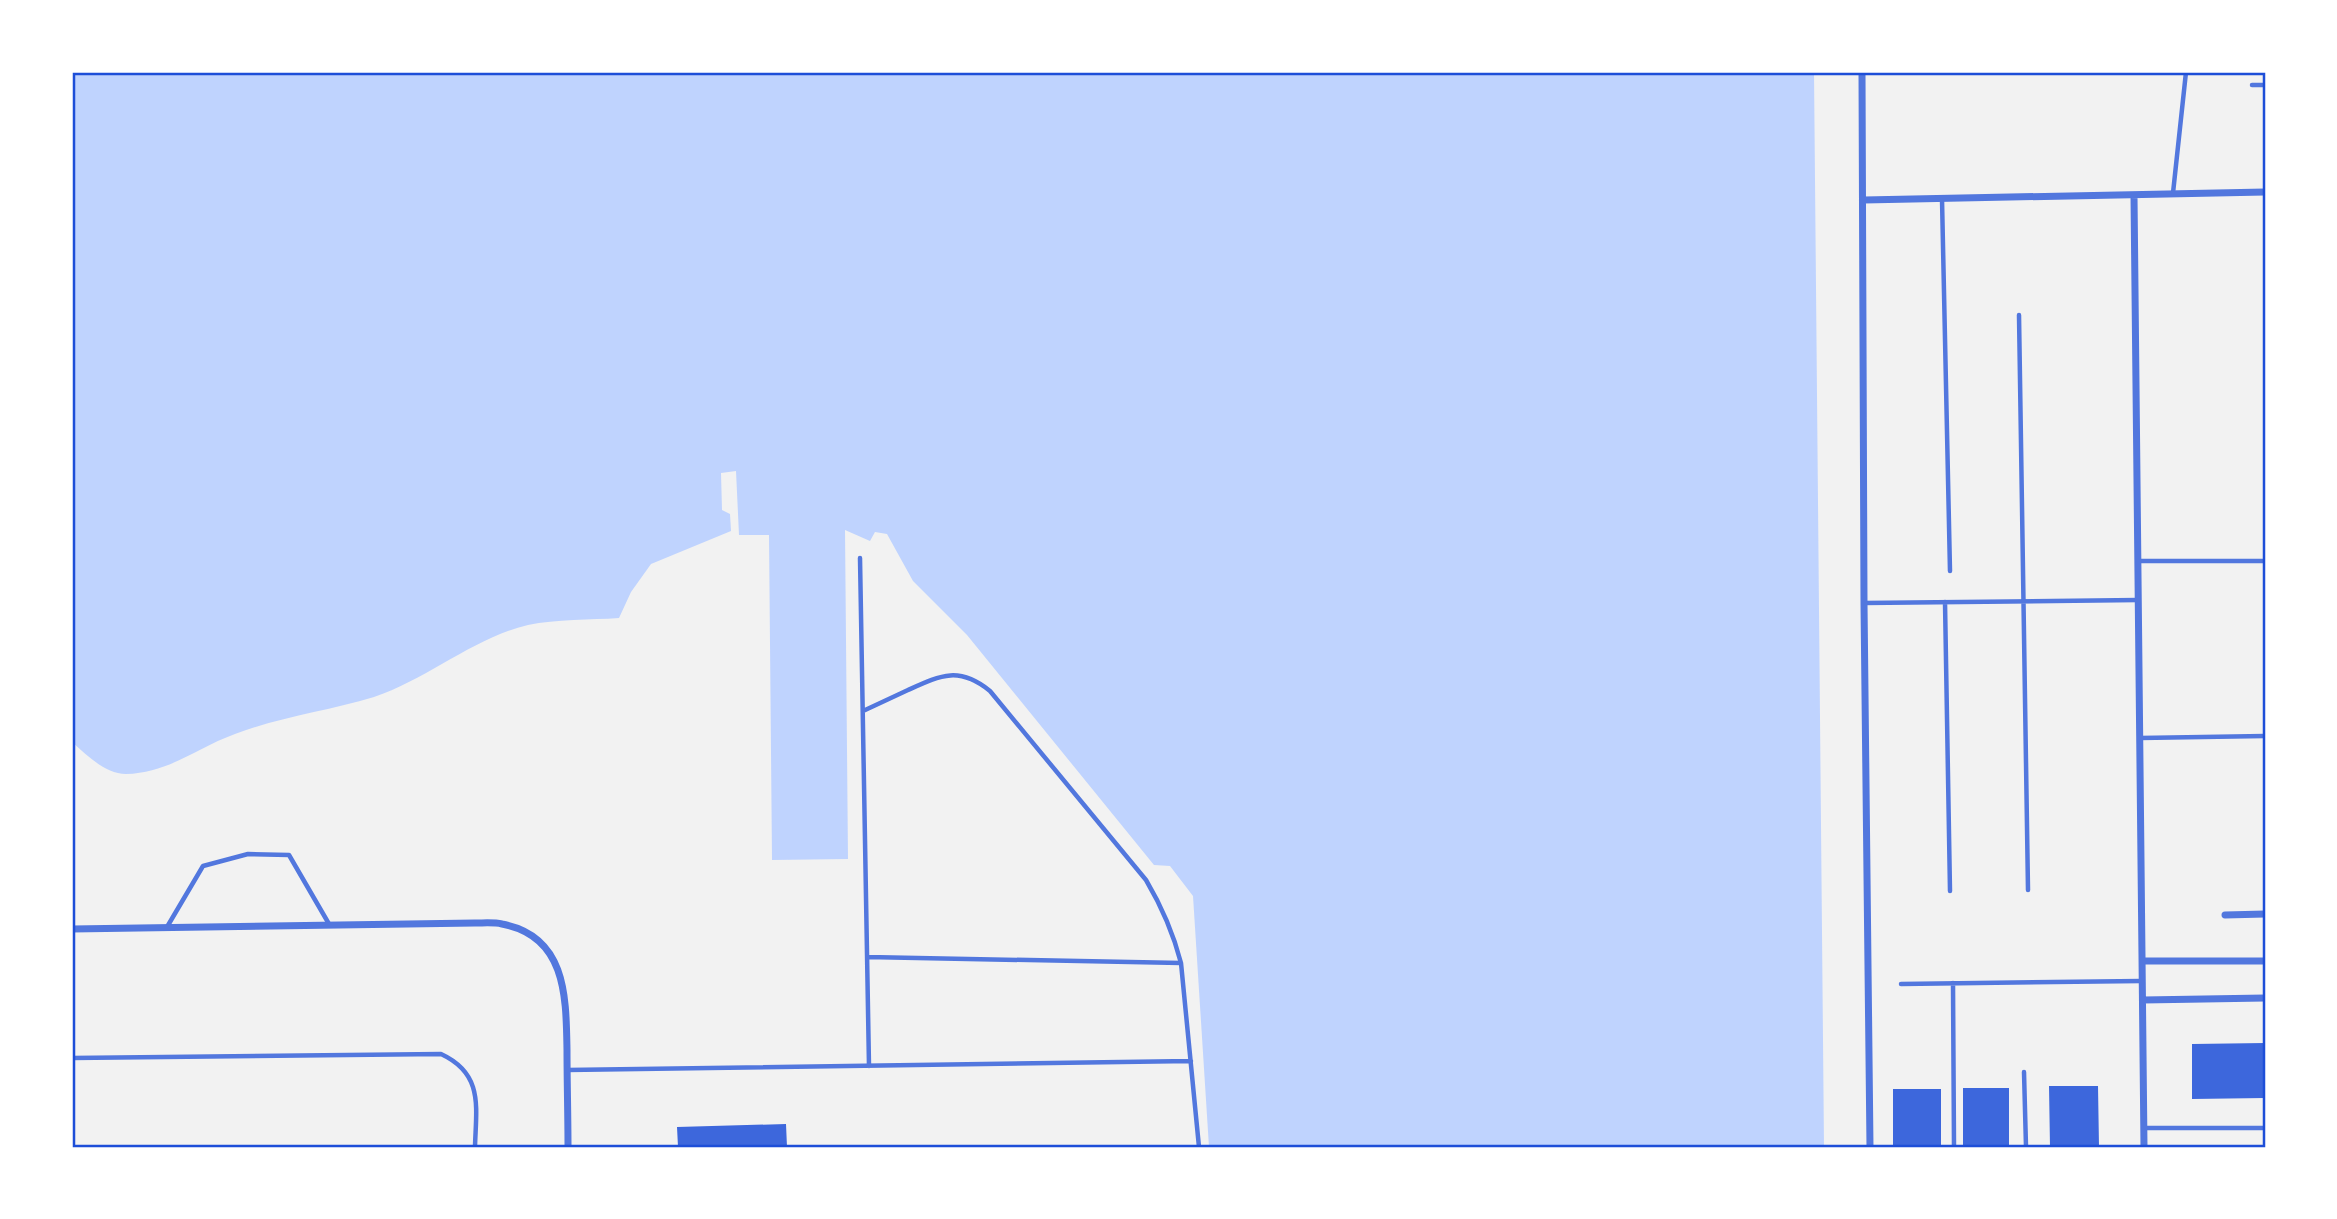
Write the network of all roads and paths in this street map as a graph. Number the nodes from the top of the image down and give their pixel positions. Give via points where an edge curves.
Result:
1 (1862, 72) edge
2 (2186, 72) edge
3 (2252, 85) dead end
4 (2265, 85) edge
5 (2265, 192) edge
6 (2173, 194) junction
7 (2134, 195) junction
8 (1942, 199) junction
9 (1864, 200) junction
10 (2019, 315) dead end
11 (860, 558) dead end
12 (2139, 561) junction
13 (2265, 561) edge
14 (1950, 570) dead end
15 (2139, 600) junction
16 (1945, 602) junction
17 (2024, 602) junction
18 (1864, 603) junction
19 (863, 711) junction
20 (2265, 736) edge
21 (2140, 738) junction
22 (2028, 890) dead end
23 (1950, 891) dead end
24 (2265, 914) edge
25 (2225, 915) dead end
26 (329, 925) junction
27 (167, 927) junction
28 (72, 929) edge
29 (867, 957) junction
30 (2142, 961) junction
31 (2265, 961) edge
32 (1181, 963) junction
33 (2143, 981) junction
34 (1953, 983) junction
35 (1901, 984) dead end
36 (2265, 998) edge
37 (2143, 1000) junction
38 (72, 1058) edge
39 (1191, 1061) junction
40 (869, 1066) junction
41 (567, 1070) junction
42 (2024, 1072) dead end
43 (2144, 1128) junction
44 (2265, 1128) edge
45 (475, 1147) edge
46 (568, 1147) edge
47 (1199, 1147) edge
48 (1870, 1147) edge
49 (1954, 1147) edge
50 (2026, 1147) edge
51 (2144, 1147) edge

1 - 9 street
2 - 6 lane
3 - 4 lane
5 - 6 street
6 - 7 street
7 - 8 street
7 - 12 street
8 - 9 street
8 - 14 lane
9 - 18 street
10 - 17 lane
11 - 19 lane
12 - 13 lane
12 - 15 street
15 - 17 lane
15 - 21 street
16 - 17 lane
16 - 18 lane
16 - 23 lane
17 - 22 lane
18 - 48 street
19 - 29 lane
19 - 32 lane via 933,678 964,676 978,681 1146,880 1165,915
20 - 21 lane
21 - 30 street
24 - 25 street
26 - 27 street
26 - 27 lane via 289,855 248,854 204,866
26 - 41 street via 503,924 528,934 549,953 562,977
27 - 28 street
29 - 32 lane
29 - 40 lane
30 - 31 street
30 - 33 street
32 - 39 lane
33 - 34 lane
33 - 37 street
34 - 35 lane
34 - 49 lane
36 - 37 street
37 - 43 street
38 - 45 lane via 441,1054 461,1066 474,1086
39 - 40 lane
39 - 47 lane
40 - 41 lane
41 - 46 street
42 - 50 lane
43 - 44 lane
43 - 51 street

